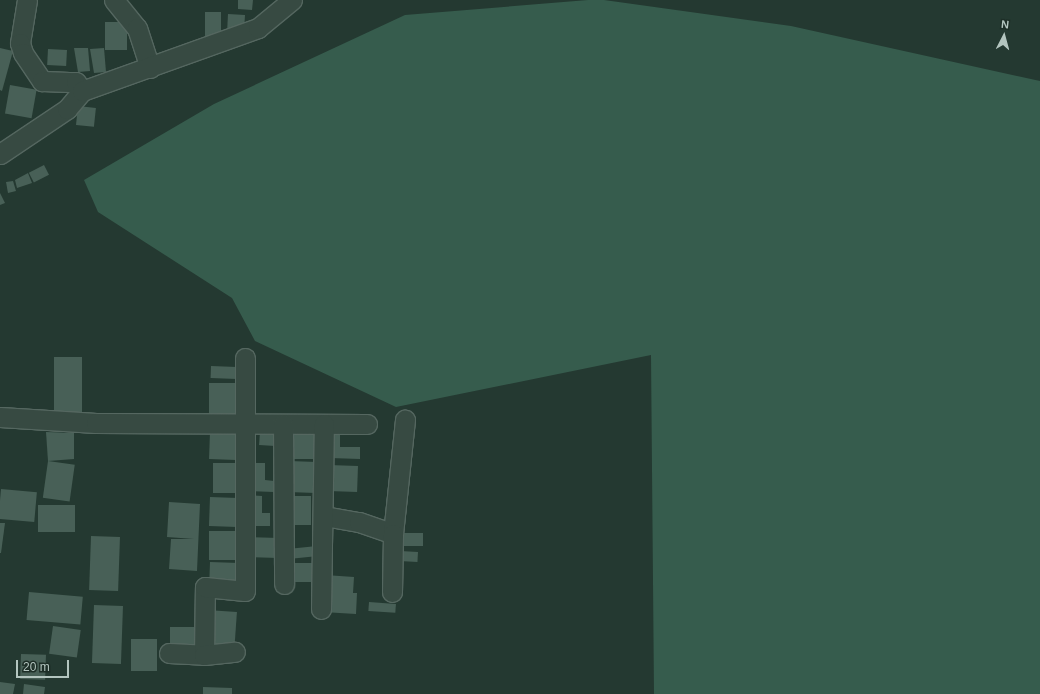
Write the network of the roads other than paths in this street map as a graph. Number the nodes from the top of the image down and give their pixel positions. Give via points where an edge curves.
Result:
1 (27, 0) edge
2 (114, 0) edge
3 (292, 0) edge
4 (150, 68) junction
5 (82, 92) junction
6 (0, 154) edge
7 (245, 358) dead end
8 (0, 417) edge
9 (405, 420) dead end
10 (283, 424) junction
11 (324, 424) junction
12 (367, 424) dead end
13 (245, 425) junction
14 (324, 516) junction
15 (393, 534) junction
16 (284, 584) dead end
17 (392, 592) dead end
18 (321, 609) dead end
19 (235, 652) dead end
20 (169, 653) dead end
21 (204, 655) junction

1 - 5 street via 20,43 23,53 42,81 76,82
2 - 4 street via 137,28
3 - 4 street via 258,28
4 - 5 street
5 - 6 street via 67,109
7 - 13 street
8 - 13 street via 96,423
9 - 15 street
10 - 11 street
10 - 13 street
10 - 16 street
11 - 12 street
11 - 14 street
13 - 21 street via 245,591 205,587
14 - 15 street via 359,522
14 - 18 street
15 - 17 street
19 - 21 street
20 - 21 street

